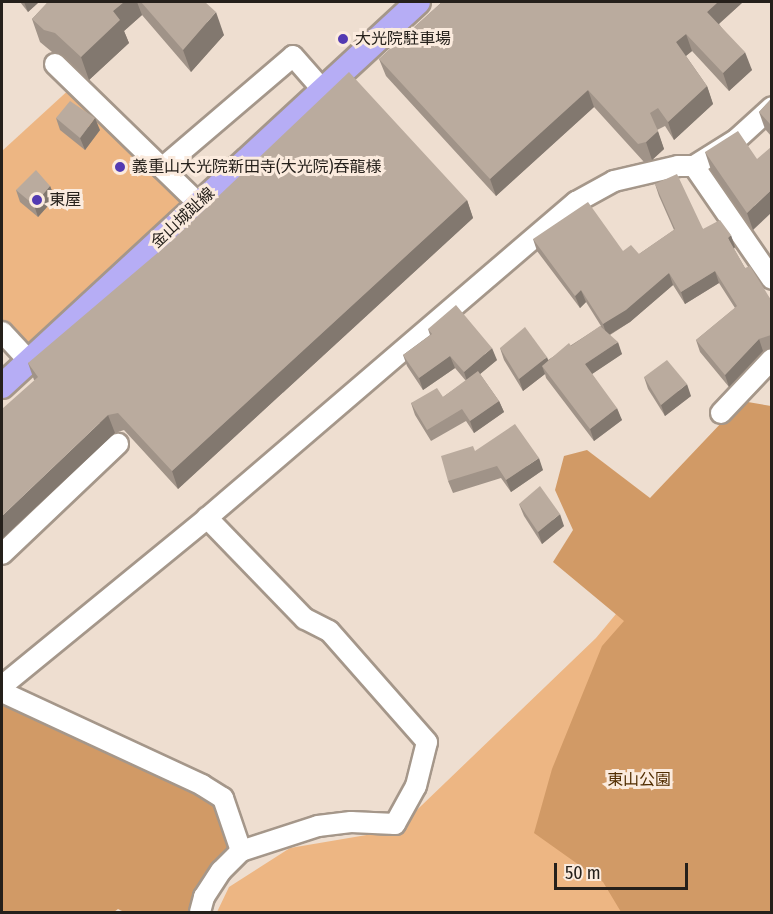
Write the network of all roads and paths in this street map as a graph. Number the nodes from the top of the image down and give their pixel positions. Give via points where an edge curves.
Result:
1 (418, 2) edge
2 (55, 64) dead end
3 (322, 89) junction
4 (771, 107) edge
5 (694, 166) junction
6 (162, 168) junction
7 (199, 204) junction
8 (771, 279) edge
9 (2, 332) edge
10 (771, 359) edge
11 (29, 361) junction
12 (2, 386) edge
13 (721, 413) dead end
14 (118, 444) dead end
15 (207, 518) junction
16 (2, 554) edge
17 (2, 686) edge
18 (2, 692) edge
19 (241, 851) junction
20 (200, 912) edge

1 - 3 main road, 金山城趾線
2 - 6 street
3 - 6 street via 293,56
3 - 7 main road, 金山城趾線
4 - 5 street via 737,139
5 - 8 street
5 - 15 street via 614,181 576,202
6 - 7 street
7 - 11 main road, 金山城趾線
9 - 11 street
10 - 13 street
11 - 12 main road, 金山城趾線
14 - 16 street
15 - 17 street
15 - 19 street via 305,619 329,631 427,742 416,786 395,824 351,822 318,826
18 - 19 street via 223,798
19 - 20 street via 221,871 204,897

